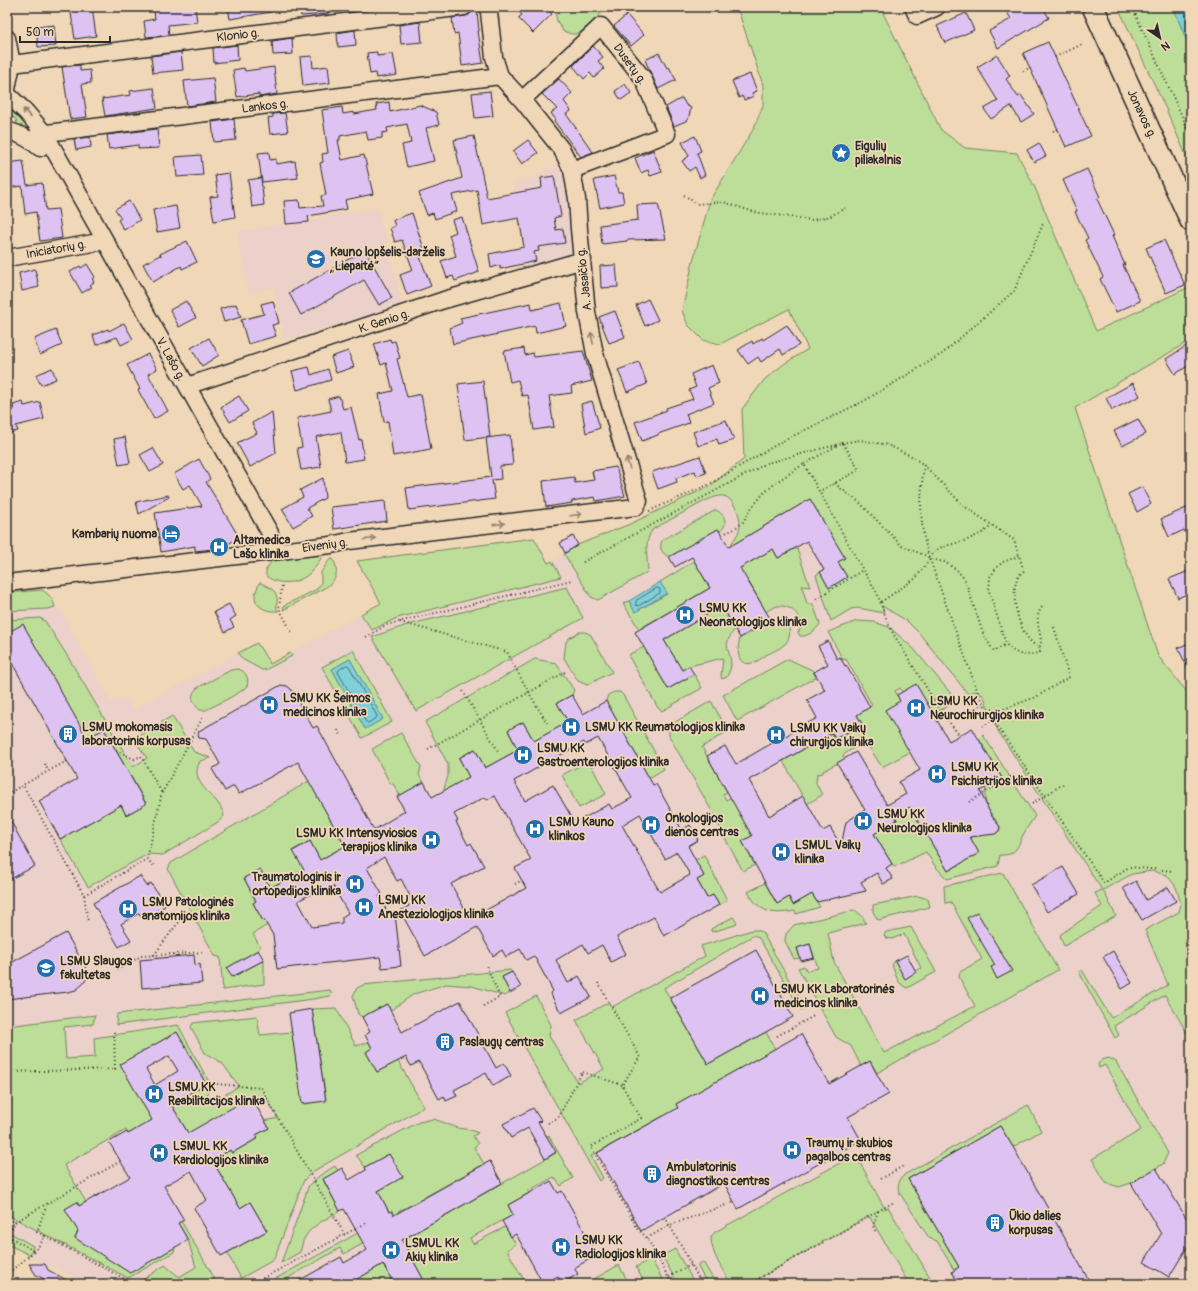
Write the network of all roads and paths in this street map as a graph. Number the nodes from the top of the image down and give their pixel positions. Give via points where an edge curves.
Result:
1 (464, 7) edge
2 (487, 7) edge
3 (913, 7) edge
4 (937, 7) edge
5 (1094, 7) edge
6 (1132, 7) edge
7 (7, 38) edge
8 (1083, 44) dead end
9 (1055, 57) dead end
10 (12, 64) junction
11 (1030, 68) dead end
12 (1023, 71) dead end
13 (500, 76) junction
14 (7, 89) edge
15 (7, 94) edge
16 (522, 100) junction
17 (1058, 129) dead end
18 (7, 130) edge
19 (1053, 131) dead end
20 (1191, 136) edge
21 (39, 137) junction
22 (572, 170) junction
23 (684, 196) dead end
24 (845, 208) dead end
25 (1191, 221) edge
26 (1042, 224) dead end
27 (105, 240) junction
28 (7, 258) edge
29 (583, 260) junction
30 (187, 386) junction
31 (843, 443) junction
32 (804, 464) junction
33 (924, 465) junction
34 (835, 483) junction
35 (820, 491) junction
36 (641, 507) junction
37 (992, 526) junction
38 (722, 534) dead end
39 (269, 552) junction
40 (1019, 556) junction
41 (929, 558) junction
42 (583, 562) dead end
43 (863, 570) junction
44 (572, 580) dead end
45 (7, 583) edge
46 (282, 586) dead end
47 (816, 599) dead end
48 (881, 602) junction
49 (1043, 606) dead end
50 (399, 622) junction
51 (1054, 627) dead end
52 (292, 633) dead end
53 (366, 637) dead end
54 (1006, 644) junction
55 (1039, 647) junction
56 (567, 671) dead end
57 (463, 691) dead end
58 (529, 694) junction
59 (984, 703) junction
60 (987, 709) junction
61 (972, 710) dead end
62 (203, 717) dead end
63 (993, 720) junction
64 (480, 721) junction
65 (547, 723) dead end
66 (983, 726) dead end
67 (338, 730) dead end
68 (959, 735) dead end
69 (342, 737) dead end
70 (428, 749) dead end
71 (116, 750) dead end
72 (498, 751) dead end
73 (67, 761) dead end
74 (45, 764) dead end
75 (48, 771) junction
76 (1014, 775) dead end
77 (1062, 784) dead end
78 (23, 785) junction
79 (162, 793) junction
80 (7, 794) edge
81 (1045, 796) junction
82 (969, 802) dead end
83 (1032, 804) dead end
84 (146, 859) junction
85 (154, 866) dead end
86 (1173, 871) dead end
87 (522, 880) dead end
88 (515, 884) dead end
89 (84, 895) junction
90 (185, 918) dead end
91 (88, 922) dead end
92 (204, 952) dead end
93 (154, 955) junction
94 (489, 964) dead end
95 (117, 970) dead end
96 (598, 983) dead end
97 (483, 1006) dead end
98 (814, 1016) dead end
99 (114, 1030) dead end
100 (777, 1036) dead end
101 (7, 1072) edge
102 (217, 1084) dead end
103 (622, 1085) junction
104 (548, 1123) dead end
105 (121, 1161) dead end
106 (903, 1166) dead end
107 (881, 1179) dead end
108 (734, 1202) dead end
109 (894, 1202) dead end
110 (46, 1205) junction
111 (878, 1211) junction
112 (665, 1217) dead end
113 (7, 1219) edge
114 (15, 1222) junction
115 (368, 1222) dead end
116 (670, 1225) junction
117 (875, 1231) dead end
118 (345, 1235) junction
119 (7, 1236) edge
120 (45, 1236) junction
121 (647, 1238) junction
122 (34, 1251) junction
123 (691, 1265) junction
124 (12, 1270) dead end
125 (668, 1277) junction
126 (228, 1282) dead end
127 (134, 1284) edge
128 (214, 1284) edge
129 (252, 1284) edge
130 (672, 1284) edge
131 (702, 1284) edge
132 (749, 1284) edge

1 - 10 street, Klonio g.
2 - 13 street via 494,57
3 - 4 street via 917,16
5 - 25 main road, Jonavos g.
6 - 20 path
7 - 10 street
8 - 9 path
10 - 14 street
11 - 12 path
13 - 16 street, A. Jasaičio g.
13 - 21 street, Lankos g.
21 -> 15 street, V. Lašo g. via 26,112
16 - 22 street, A. Jasaičio g. via 562,150
16 - 22 street, Dusetų g. via 601,26 643,78 667,134
17 - 19 path
18 - 21 street, V. Lašo g.
21 - 27 street, V. Lašo g. via 64,168
22 - 29 street, A. Jasaičio g.
23 - 24 path via 697,204 724,202 754,212 812,220 831,216
26 - 36 path via 1014,291 942,354 864,401 781,442 708,485
27 - 28 street, Iniciatorių g.
27 - 30 street, V. Lašo g.
29 - 30 street, K. Genio g. via 444,300
36 -> 29 street, A. Jasaičio g. via 595,354 587,312
30 - 39 street, V. Lašo g. via 270,534
31 - 32 path
31 - 33 path via 860,440 888,445
31 - 34 path via 858,470
31 - 42 path via 767,463
32 - 35 path
32 - 38 path via 764,494 743,522
33 - 37 path via 964,506
33 - 41 path via 921,520
34 - 35 path
34 - 41 path via 859,502 902,546
35 - 43 path
39 -> 36 street, Eivenių g.
37 - 40 path via 1014,540
37 - 41 path via 967,540 939,548
39 - 45 street, Eivenių g.
40 - 54 path via 1003,562 990,577 989,592
40 - 55 path via 1024,569 1017,578 1014,592 1016,610 1024,631 1031,642
41 - 48 path via 916,578
41 - 54 path via 945,562 958,570 965,580 984,636 994,651
41 - 59 path via 978,693
43 - 47 path
43 - 48 path
44 - 50 path
46 - 52 path via 279,608
48 - 68 path via 894,635 940,710
49 - 55 path via 1038,616 1041,639
50 - 53 path via 386,625
50 - 58 path via 507,652
51 - 60 path via 1069,677 1036,697 1001,710
54 - 55 path via 1017,654 1034,654 1040,652
56 - 58 path
57 - 64 path
58 - 64 path
58 - 65 path
59 - 60 path
59 - 61 path
60 - 63 path
62 - 79 path
63 - 66 path
63 - 81 path
64 - 70 path
64 - 72 path
67 - 69 path
71 - 79 path via 134,758 141,756
73 - 75 path
74 - 75 path
75 - 78 path
76 - 82 path
77 - 81 path
78 - 80 path
78 - 89 path
79 - 84 path
81 - 83 path
81 - 86 path via 1104,883 1129,867
84 - 85 path
84 - 89 path
87 - 88 path
89 - 91 path
90 - 93 path via 177,924
92 - 93 path
93 - 95 path via 141,956
94 - 97 path via 487,968 500,997
96 - 103 path via 640,1057
98 - 100 path
99 - 101 path via 114,1069
102 - 118 path via 261,1088
103 - 104 path via 582,1072 558,1118
103 - 121 path via 641,1118 591,1146 638,1229
105 - 110 path
106 - 107 path
108 - 116 path
109 - 111 path
110 - 114 path
110 - 120 path via 37,1232
111 - 117 path via 873,1226
111 - 132 path
112 - 116 path
113 - 114 path
114 - 119 path
115 - 118 path
116 - 121 path
116 - 123 path
118 - 129 path
119 - 122 path
120 - 122 path
120 - 127 path
121 - 125 path
122 - 124 path
123 - 125 path
123 - 131 path
125 - 130 path
126 - 128 path

